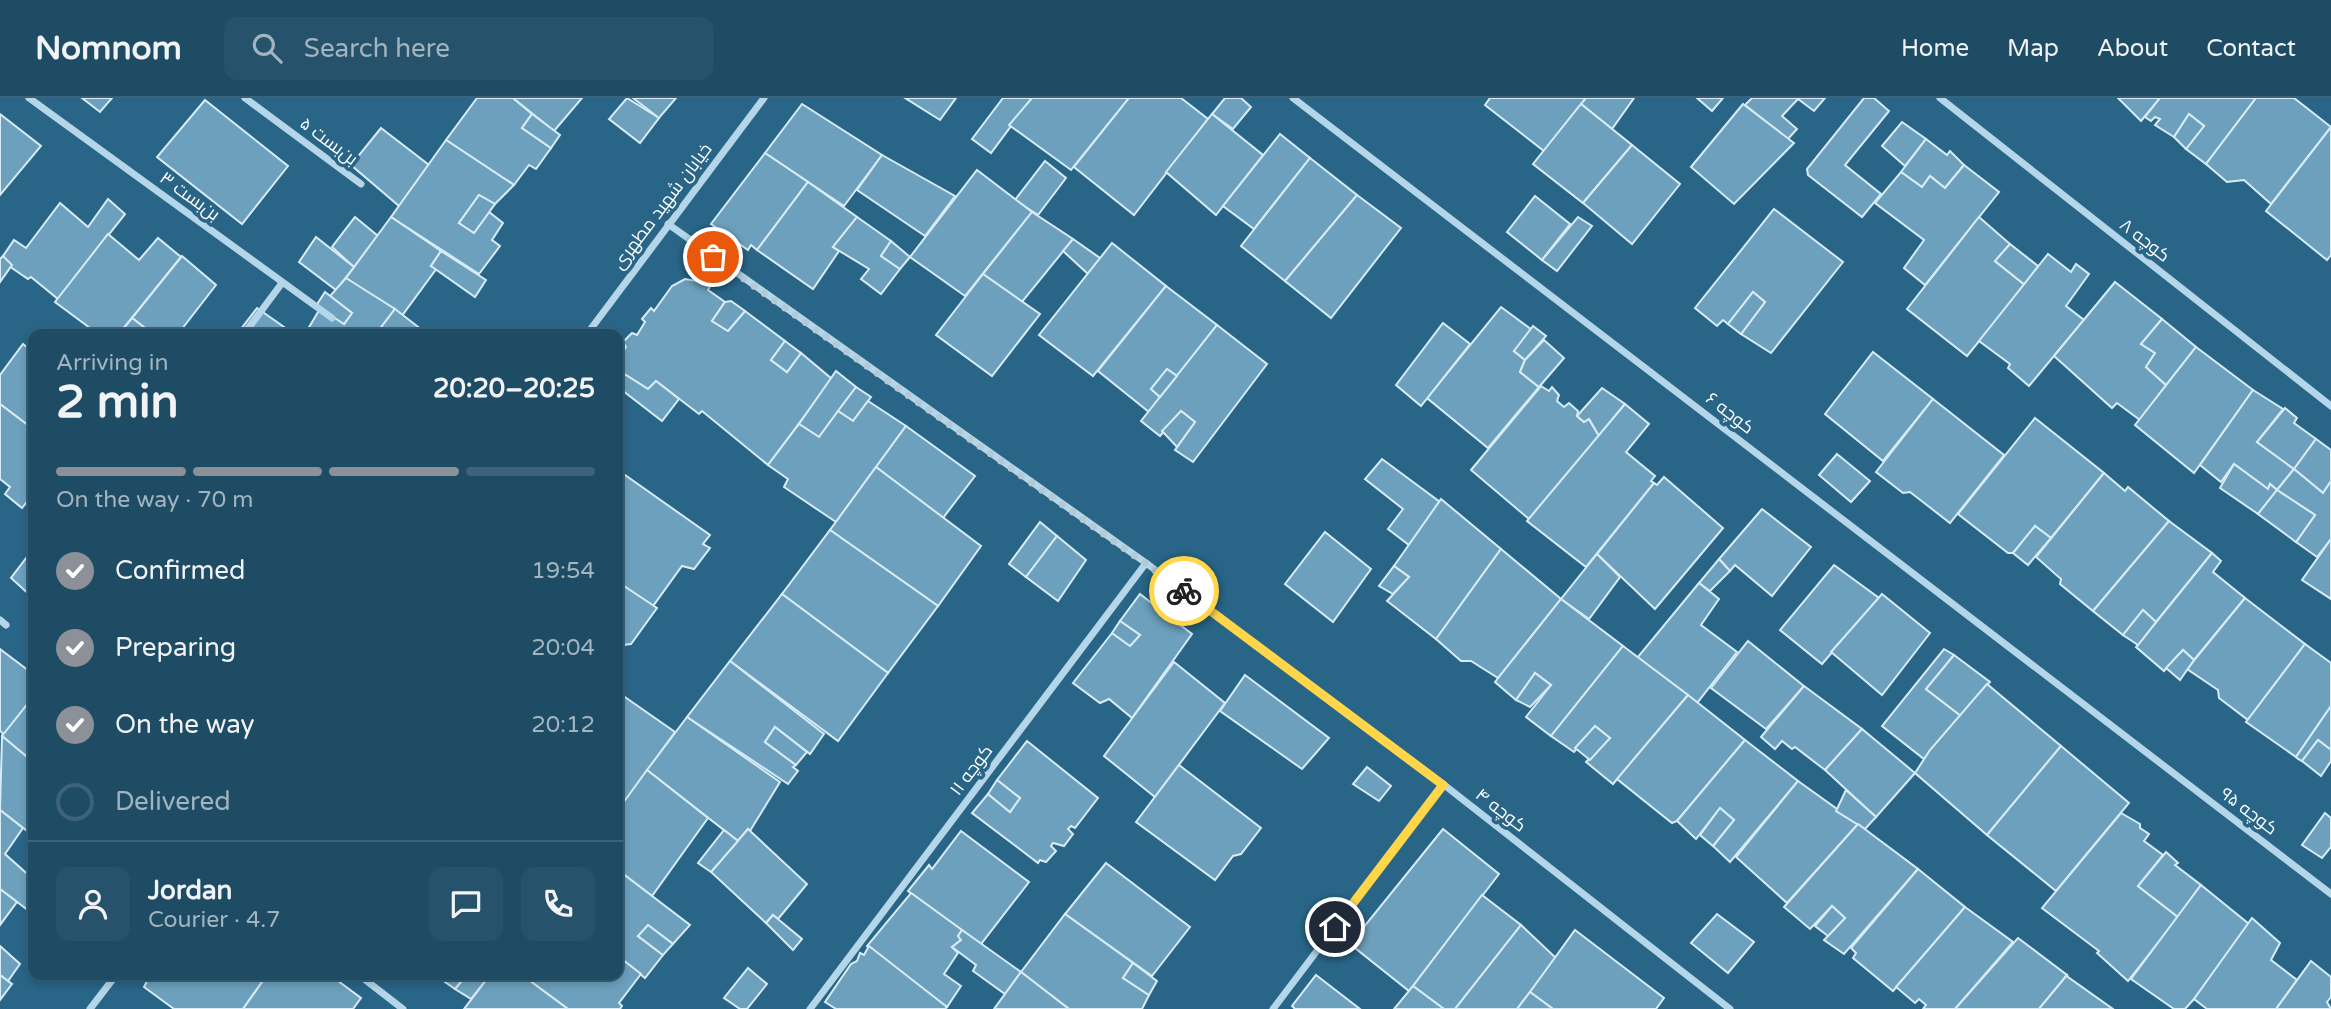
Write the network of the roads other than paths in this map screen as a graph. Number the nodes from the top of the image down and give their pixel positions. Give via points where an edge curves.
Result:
1 (29, 98) edge
2 (245, 98) edge
3 (764, 98) edge
4 (1293, 98) edge
5 (1940, 98) edge
6 (361, 184) dead end
7 (668, 224) junction
8 (282, 283) junction
9 (332, 318) dead end
10 (248, 329) edge
11 (591, 329) edge
12 (2331, 407) edge
13 (1146, 563) junction
14 (2147, 754) joint
15 (1443, 785) junction
16 (2331, 894) edge
17 (112, 980) edge
18 (365, 980) edge
19 (90, 1009) edge
20 (403, 1009) edge
21 (810, 1009) edge
22 (1273, 1009) edge
23 (1730, 1009) edge

1 - 8 street, بن‌بست ۳
2 - 6 street, بن‌بست ۵
3 - 7 street, خیابان شهید مطهری
4 - 14 street, کوچه ۶
5 - 12 street, کوچه ۸
7 - 11 street, خیابان شهید مطهری
7 - 13 street, کوچه ۴
8 - 9 street, بن‌بست ۳
8 - 10 street
13 - 15 street, کوچه ۴
13 - 21 street, کوچه ۱۱
14 - 16 street, کوچه ۹۵
15 - 22 street
15 - 23 street, کوچه ۴
17 - 19 street
18 - 20 street

